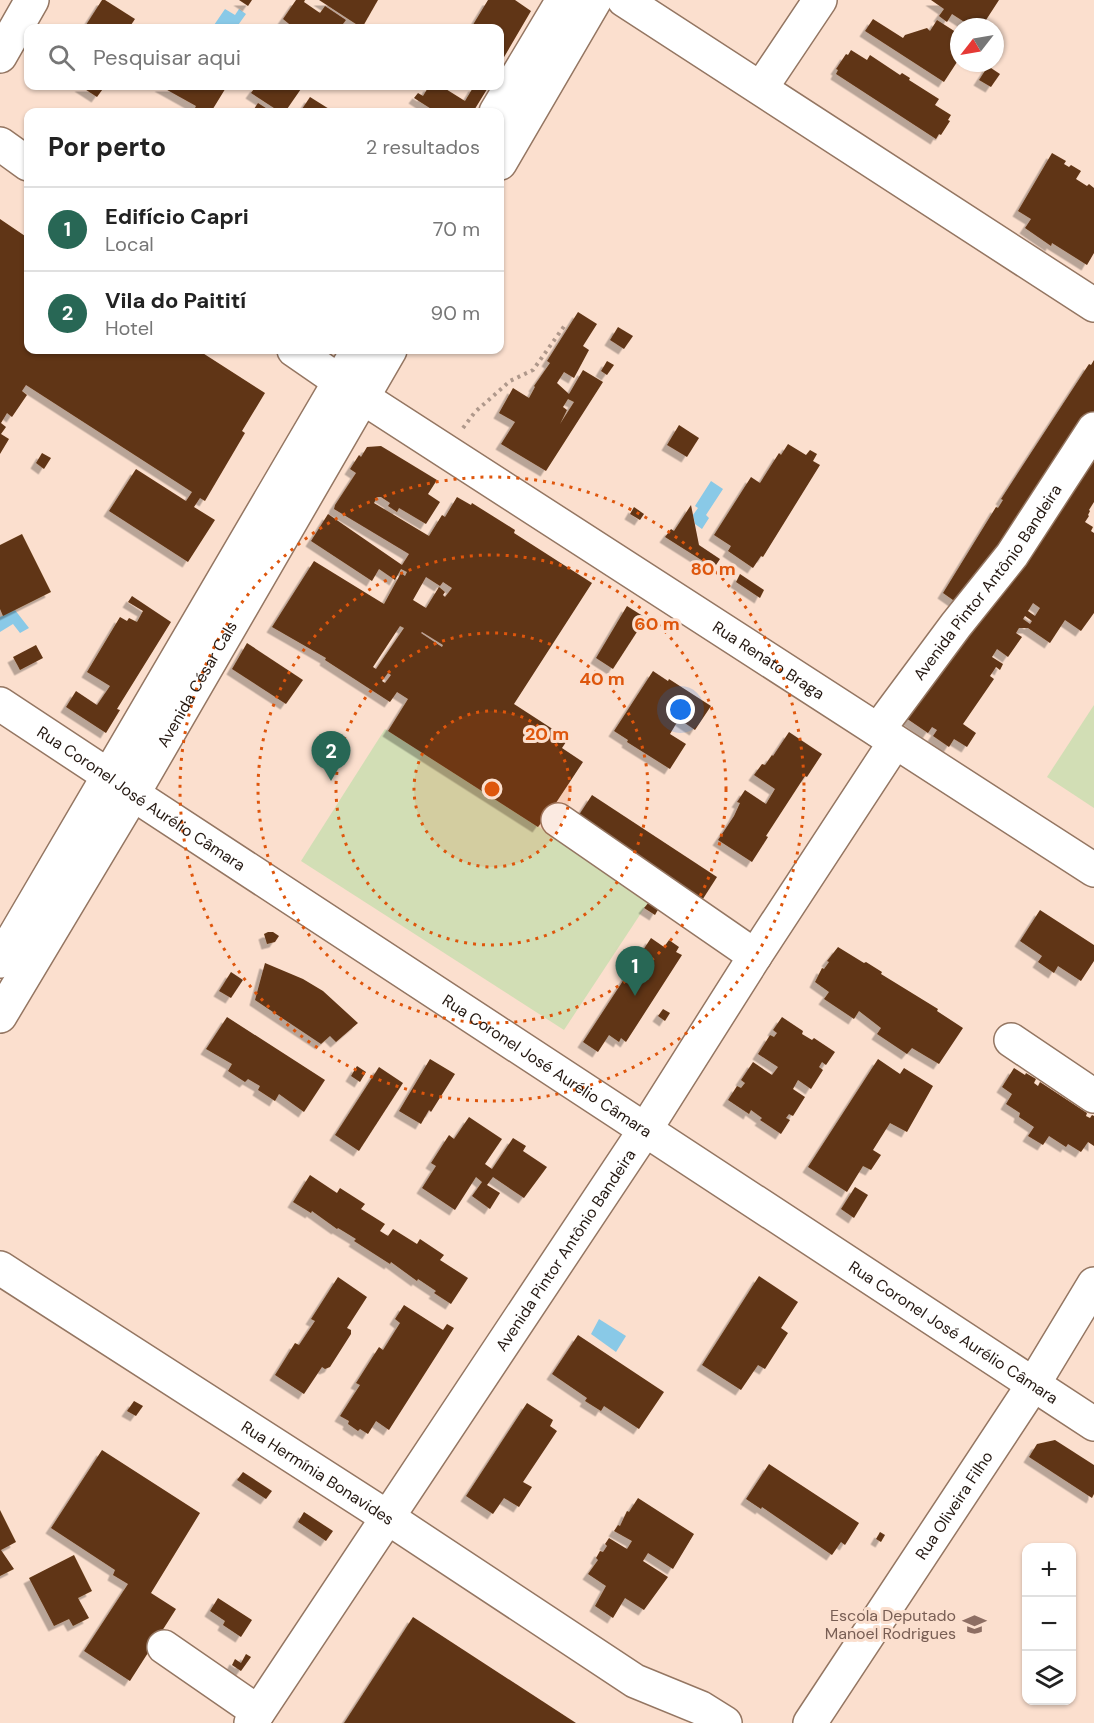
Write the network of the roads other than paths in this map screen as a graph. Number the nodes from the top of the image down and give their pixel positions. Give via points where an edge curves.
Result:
1 (32, 0) edge
2 (563, 0) edge
3 (595, 0) edge
4 (624, 0) edge
5 (820, 0) edge
6 (0, 56) edge
7 (761, 88) junction
8 (498, 108) edge
9 (0, 144) edge
10 (504, 156) edge
11 (24, 161) edge
12 (1094, 305) edge
13 (300, 354) edge
14 (357, 354) edge
15 (386, 354) edge
16 (351, 390) junction
17 (1094, 429) edge
18 (0, 704) edge
19 (886, 736) junction
20 (121, 785) junction
21 (558, 820) dead end
22 (1094, 870) edge
23 (755, 956) junction
24 (0, 961) edge
25 (0, 1016) edge
26 (1011, 1040) dead end
27 (1094, 1096) edge
28 (645, 1130) junction
29 (0, 1268) edge
30 (1094, 1284) edge
31 (1033, 1385) junction
32 (1094, 1424) edge
33 (387, 1517) junction
34 (165, 1647) dead end
35 (635, 1681) junction
36 (254, 1718) edge
37 (676, 1723) edge
38 (725, 1723) edge
39 (810, 1723) edge

1 - 6 street
2 - 8 street
3 - 10 street
4 - 7 street
5 - 7 street
7 - 12 street
9 - 11 street
13 - 16 street, Rua Renato Braga
14 - 16 street, Avenida César Cals
15 - 16 street, Avenida César Cals
16 - 19 street, Rua Renato Braga
16 - 20 street, Avenida César Cals
17 - 19 street, Avenida Pintor Antônio Bandeira via 1012,555 956,625
18 - 20 street, Rua Coronel José Aurélio Câmara
19 - 22 street, Rua Renato Braga
19 - 23 street, Avenida Pintor Antônio Bandeira
20 - 24 street, Avenida César Cals
20 - 25 street, Avenida César Cals
20 - 28 street, Rua Coronel José Aurélio Câmara
21 - 23 street
23 - 28 street, Avenida Pintor Antônio Bandeira
26 - 27 street
28 - 31 street, Rua Coronel José Aurélio Câmara
28 - 33 street, Avenida Pintor Antônio Bandeira
29 - 33 street, Rua Hermínia Bonavides
30 - 31 street, Rua Oliveira Filho
31 - 32 street, Rua Coronel José Aurélio Câmara
31 - 39 street, Rua Oliveira Filho
33 - 35 street, Rua Hermínia Bonavides
33 - 36 street, Avenida Pintor Antônio Bandeira
34 - 36 street
35 - 37 street, Rua Hermínia Bonavides
35 - 38 street, Rua Hermínia Bonavides via 701,1708

